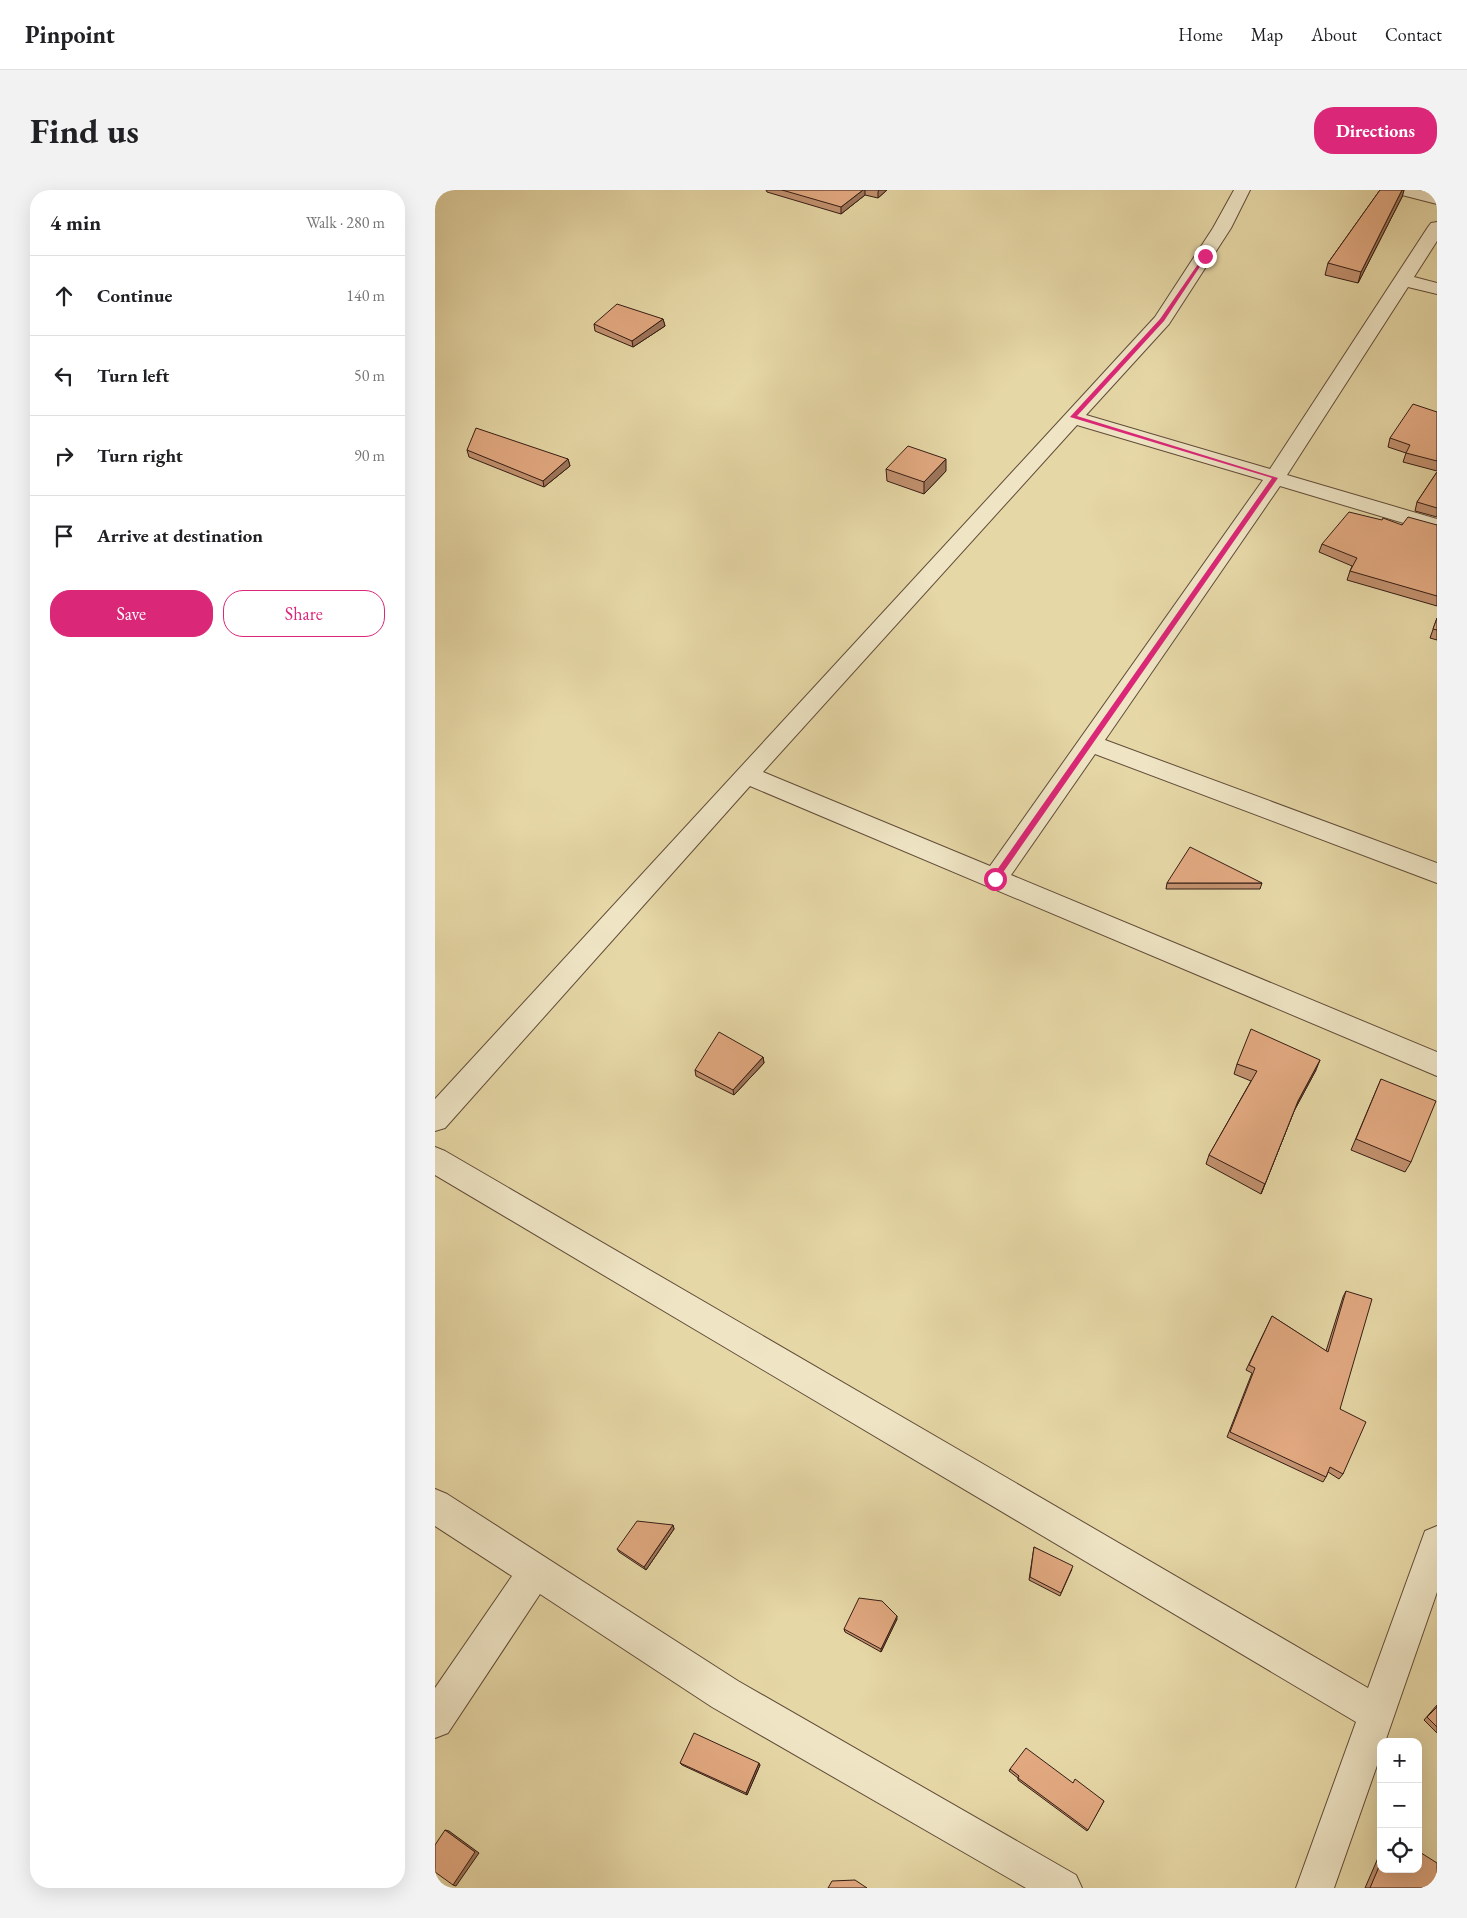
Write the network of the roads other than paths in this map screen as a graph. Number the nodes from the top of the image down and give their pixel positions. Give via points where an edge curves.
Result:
1 (1242, 190) edge
2 (1404, 190) edge
3 (1437, 199) edge
4 (1437, 227) edge
5 (1404, 280) junction
6 (1437, 289) edge
7 (1073, 417) junction
8 (1275, 478) junction
9 (1437, 526) edge
10 (1089, 743) junction
11 (746, 775) junction
12 (1437, 873) edge
13 (995, 879) junction
14 (1437, 1064) edge
15 (435, 1119) edge
16 (435, 1160) edge
17 (435, 1506) edge
18 (1437, 1543) edge
19 (535, 1571) junction
20 (1377, 1714) junction
21 (435, 1720) edge
22 (1063, 1888) edge
23 (1315, 1888) edge

1 - 7 street via 1218,234 1162,320
2 - 3 street
4 - 5 street
5 - 6 street
5 - 8 street
7 - 8 street
7 - 11 street
8 - 9 street
8 - 10 street
10 - 12 street
10 - 13 street
11 - 13 street
11 - 15 street
13 - 14 street
16 - 20 street
17 - 19 street
18 - 20 street
19 - 21 street
19 - 22 street via 725,1694
20 - 23 street

